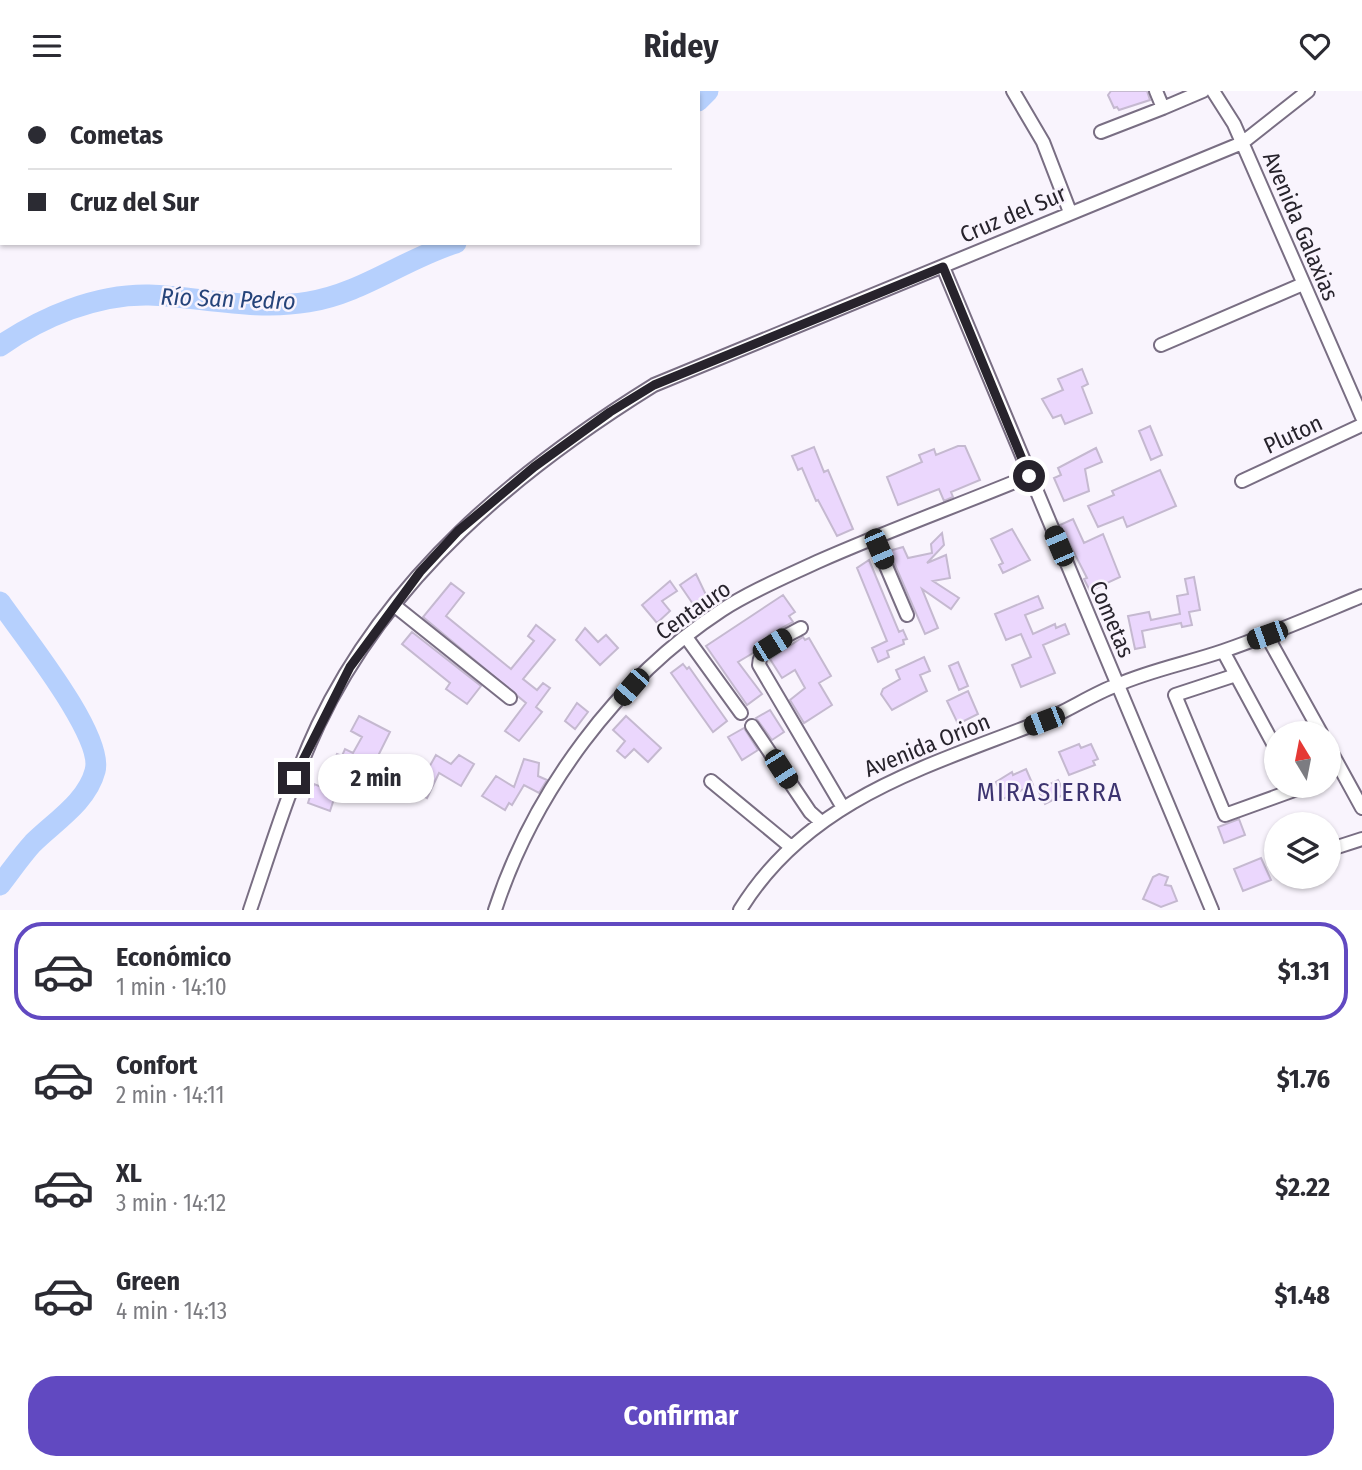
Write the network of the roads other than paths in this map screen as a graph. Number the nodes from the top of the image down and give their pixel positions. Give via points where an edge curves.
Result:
1 (1013, 91) edge
2 (1156, 91) edge
3 (1203, 91) edge
4 (1214, 91) edge
5 (1308, 91) edge
6 (1163, 108) junction
7 (1101, 132) dead end
8 (1242, 143) junction
9 (1070, 212) junction
10 (943, 267) junction
11 (1303, 284) junction
12 (1161, 345) dead end
13 (1362, 417) edge
14 (1362, 425) edge
15 (1029, 476) junction
16 (1242, 481) dead end
17 (874, 538) junction
18 (1362, 596) edge
19 (395, 606) junction
20 (907, 615) dead end
21 (801, 628) dead end
22 (1267, 635) junction
23 (686, 637) junction
24 (1223, 651) junction
25 (1236, 675) junction
26 (1117, 684) junction
27 (510, 698) dead end
28 (741, 713) dead end
29 (1314, 721) edge
30 (752, 726) dead end
31 (1264, 727) edge
32 (1341, 770) edge
33 (711, 781) dead end
34 (1272, 798) edge
35 (842, 806) junction
36 (1362, 809) edge
37 (820, 821) junction
38 (1362, 839) edge
39 (1341, 846) edge
40 (791, 847) junction
41 (250, 910) edge
42 (495, 910) edge
43 (740, 910) edge
44 (1212, 910) edge

1 - 9 street via 1043,142
2 - 6 street
3 - 6 street
4 - 8 street, Avenida Galaxias
5 - 8 street, Cruz del Sur
6 - 7 street
8 - 9 street, Cruz del Sur
8 - 11 street, Avenida Galaxias
9 - 10 street, Cruz del Sur
10 - 15 street, Cometas
10 - 19 street, Cruz del Sur via 696,366 621,405 534,467 458,531
11 - 12 street
11 - 13 street, Avenida Galaxias
14 - 16 street, Pluton
15 - 17 street, Centauro
15 - 26 street, Cometas
17 - 20 street
17 - 23 street, Centauro via 723,609
18 - 22 street, Avenida Orion
19 - 27 street
19 - 41 street, Cruz del Sur via 350,667 320,723 294,778
21 - 35 street via 765,650 759,665
22 - 24 street, Avenida Orion
22 - 29 street
23 - 28 street
23 - 42 street, Centauro via 592,730 542,803
24 - 25 street
24 - 26 street, Avenida Orion
25 - 31 street
25 - 34 street via 1175,695 1224,815
26 - 35 street, Avenida Orion via 1044,721
26 - 44 street, Cometas
30 - 37 street
32 - 36 street
33 - 40 street
35 - 37 street, Avenida Orion
37 - 40 street, Avenida Orion
38 - 39 street
40 - 43 street, Avenida Orion

